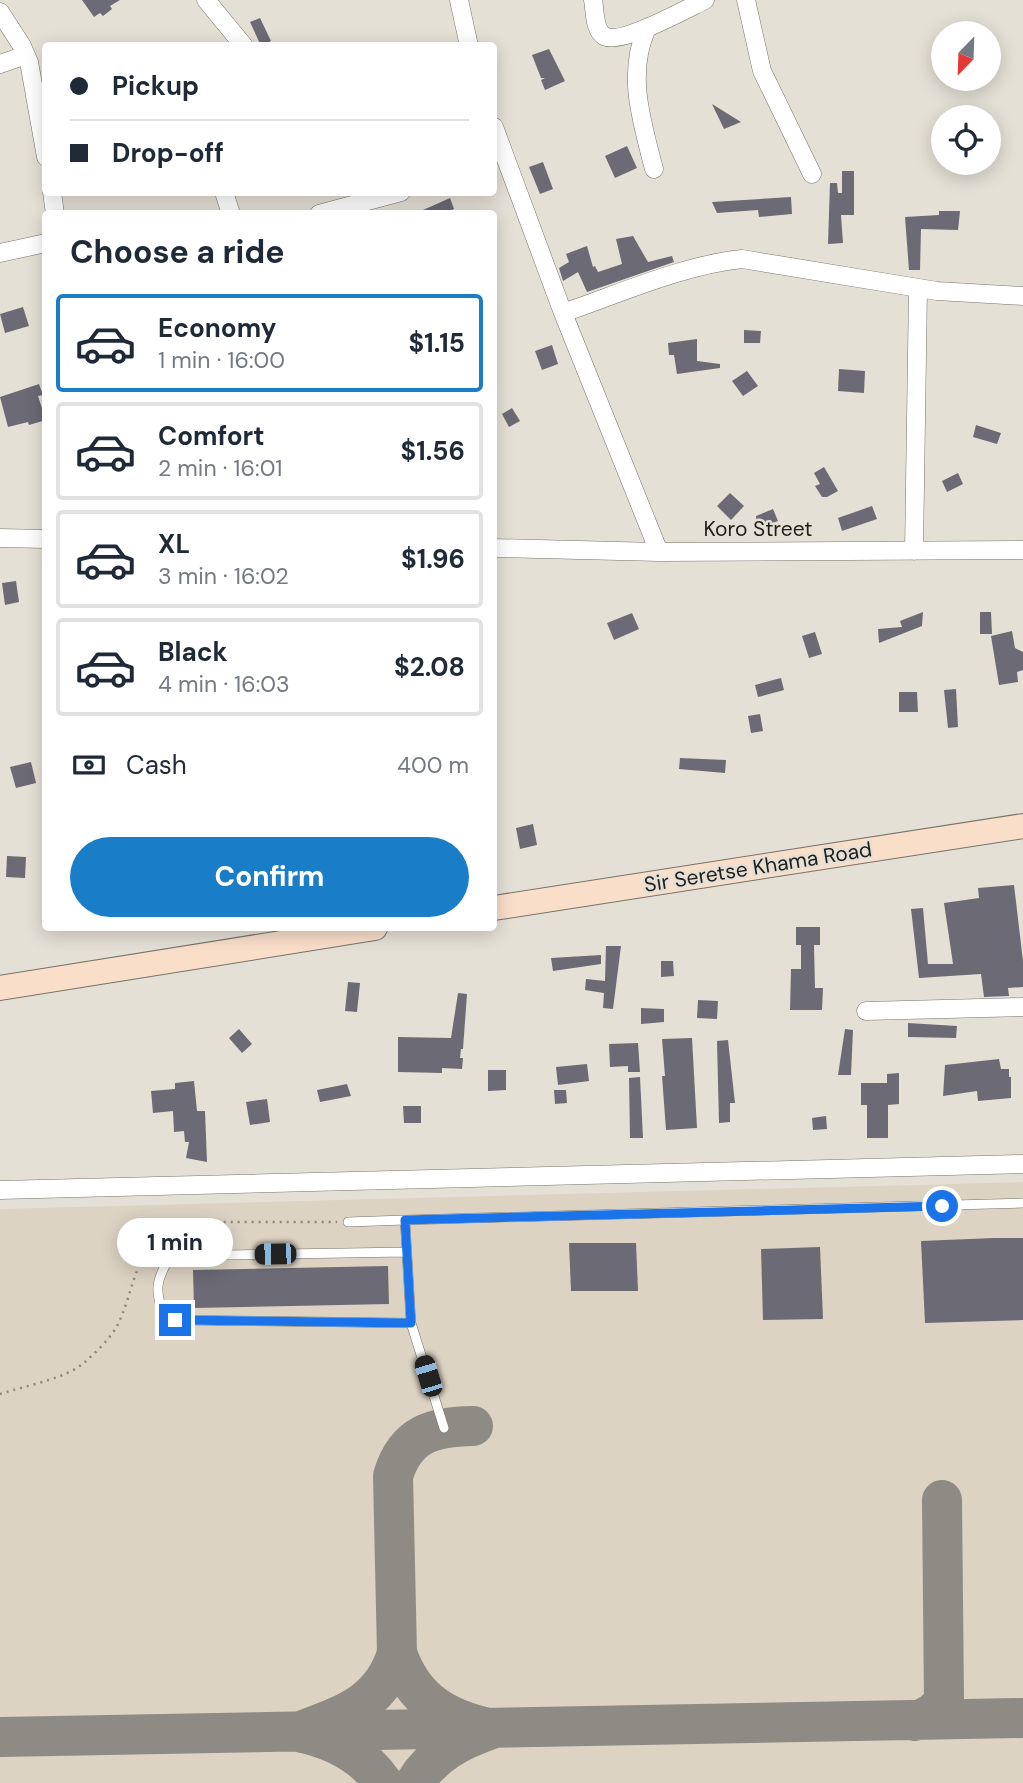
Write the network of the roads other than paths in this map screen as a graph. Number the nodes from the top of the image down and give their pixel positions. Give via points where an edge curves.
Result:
1 (206, 0) edge
2 (459, 0) edge
3 (593, 0) edge
4 (705, 0) edge
5 (746, 0) edge
6 (0, 12) edge
7 (647, 28) junction
8 (241, 42) edge
9 (468, 42) edge
10 (26, 55) junction
11 (0, 64) edge
12 (42, 137) edge
13 (497, 146) edge
14 (500, 166) edge
15 (654, 169) dead end
16 (812, 174) dead end
17 (386, 196) edge
18 (334, 210) edge
19 (42, 244) edge
20 (0, 253) edge
21 (918, 288) junction
22 (1023, 296) edge
23 (563, 313) junction
24 (0, 538) edge
25 (42, 539) edge
26 (497, 548) edge
27 (1023, 550) edge
28 (914, 551) junction
29 (659, 552) junction
30 (1023, 826) edge
31 (497, 908) edge
32 (356, 931) edge
33 (0, 988) edge
34 (1023, 1007) edge
35 (866, 1011) dead end
36 (1023, 1164) edge
37 (0, 1190) edge
38 (1023, 1203) edge
39 (405, 1220) junction
40 (348, 1222) dead end
41 (407, 1252) junction
42 (411, 1323) junction
43 (444, 1428) dead end

1 - 8 street
2 - 9 street
3 - 7 street via 599,31 605,37 614,39
4 - 7 street
5 - 16 street via 762,71
6 - 10 street
7 - 15 street via 636,77
10 - 11 street
10 - 12 street
13 - 14 street
14 - 23 street
17 - 18 street
19 - 20 street
21 - 22 street
21 - 23 street via 742,259 675,275
21 - 28 street
23 - 29 street
24 - 25 street
26 - 29 street, Koro Street
27 - 28 street, Koro Street
28 - 29 street, Koro Street
30 - 31 main road, Sir Seretse Khama Road
32 - 33 main road
34 - 35 street
36 - 37 street
38 - 39 lane
39 - 40 lane
39 - 41 lane
41 - 42 lane
41 - 42 lane via 170,1256 156,1298 165,1316 175,1320
42 - 43 lane

